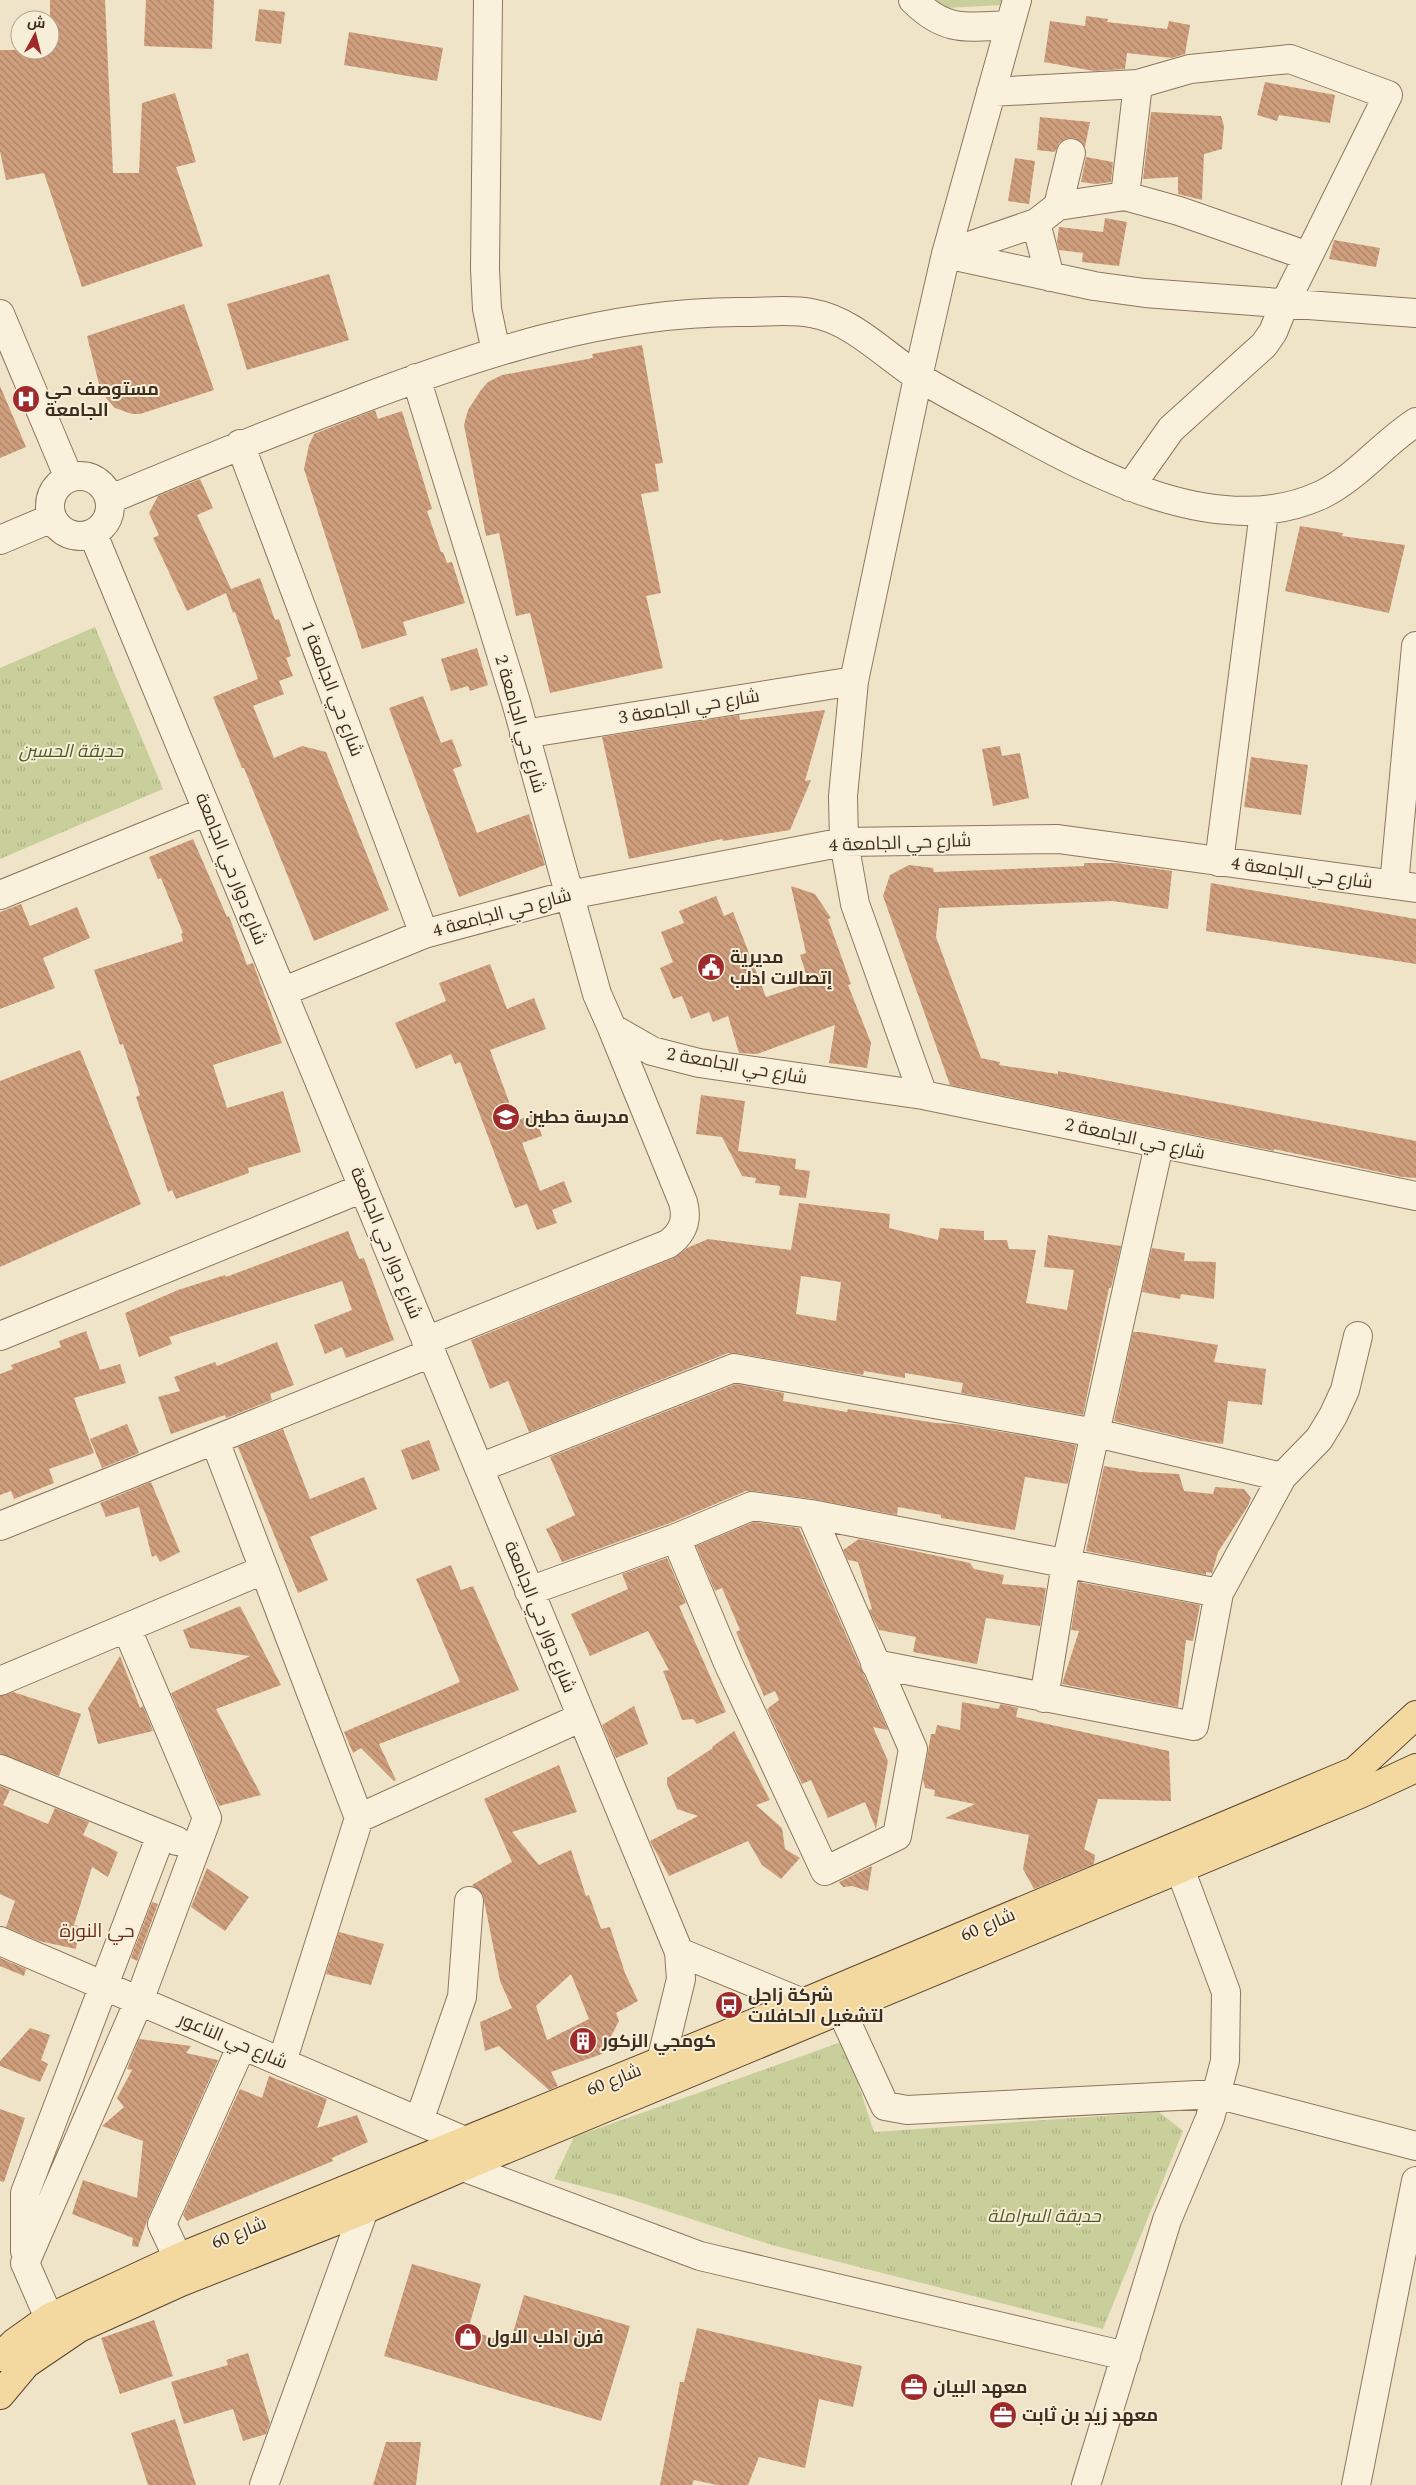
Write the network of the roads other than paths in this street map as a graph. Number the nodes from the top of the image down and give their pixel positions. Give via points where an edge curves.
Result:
1 (488, 0) edge
2 (913, 0) edge
3 (1013, 13) edge
4 (1138, 84) junction
5 (991, 92) junction
6 (1071, 153) dead end
7 (1125, 196) junction
8 (1058, 206) junction
9 (1036, 223) junction
10 (946, 254) junction
11 (1308, 256) junction
12 (1050, 277) junction
13 (1284, 305) junction
14 (1416, 313) edge
15 (0, 314) edge
16 (496, 352) junction
17 (918, 377) junction
18 (416, 378) junction
19 (1416, 422) edge
20 (240, 444) junction
21 (69, 478) junction
22 (1130, 487) junction
23 (111, 499) junction
24 (1264, 512) junction
25 (52, 518) junction
26 (93, 534) junction
27 (0, 540) edge
28 (1416, 646) edge
29 (854, 681) junction
30 (524, 734) junction
31 (207, 811) junction
32 (844, 842) junction
33 (1220, 862) junction
34 (1405, 886) edge
35 (569, 894) junction
36 (0, 895) edge
37 (424, 934) junction
38 (282, 992) junction
39 (612, 1028) junction
40 (923, 1095) junction
41 (1159, 1145) junction
42 (363, 1188) junction
43 (1416, 1196) edge
44 (0, 1336) edge
45 (1358, 1336) dead end
46 (429, 1347) junction
47 (1096, 1432) junction
48 (216, 1441) junction
49 (479, 1468) junction
50 (1282, 1477) junction
51 (810, 1514) junction
52 (0, 1526) edge
53 (676, 1538) junction
54 (1066, 1564) junction
55 (263, 1570) junction
56 (529, 1591) junction
57 (1219, 1593) junction
58 (127, 1629) junction
59 (875, 1664) junction
60 (0, 1682) edge
61 (1044, 1698) junction
62 (1416, 1715) edge
63 (582, 1717) junction
64 (1416, 1768) edge
65 (0, 1769) edge
66 (358, 1818) junction
67 (161, 1835) junction
68 (196, 1849) junction
69 (1180, 1869) junction
70 (469, 1900) dead end
71 (0, 1942) edge
72 (679, 1952) junction
73 (104, 1986) junction
74 (139, 2001) junction
75 (803, 2003) junction
76 (841, 2010) junction
77 (242, 2045) junction
78 (661, 2060) junction
79 (282, 2062) junction
80 (1216, 2094) junction
81 (419, 2121) junction
82 (1416, 2146) edge
83 (464, 2154) junction
84 (1416, 2181) edge
85 (364, 2210) junction
86 (178, 2258) junction
87 (25, 2263) junction
88 (49, 2318) junction
89 (1126, 2356) junction
90 (0, 2357) edge
91 (0, 2395) edge
92 (264, 2485) edge
93 (1086, 2485) edge
94 (1356, 2485) edge

1 - 16 street via 485,276 487,309
2 - 3 street via 938,21 956,26
3 - 5 street
4 - 5 street
4 - 7 street
4 - 11 street via 1190,69 1290,59 1388,95
5 - 10 street
6 - 8 street
7 - 8 street
7 - 11 street
8 - 9 street
9 - 10 street
9 - 12 street
10 - 12 street
10 - 17 street
11 - 13 street
12 - 13 street via 1145,293
13 - 14 street
13 - 22 street via 1264,345 1171,429
15 - 21 street
16 - 17 street via 606,324 711,311 810,312 849,328
16 - 18 street
17 - 22 street via 1087,469
17 - 29 street
18 - 20 street
18 - 30 street, شارع حي الجامعة 2
19 - 24 street via 1340,485 1299,504
20 - 23 street
20 - 37 street, شارع حي الجامعة 1
21 - 23 street via 82,476 94,479
21 - 25 street via 52,494
22 - 24 street via 1220,509
23 - 26 street via 108,519
24 - 33 street
25 - 26 street via 68,535
25 - 27 street
26 - 31 street, شارع دوار حي الجامعة
28 - 34 street
29 - 30 street, شارع حي الجامعة 3
29 - 32 street via 843,796
30 - 35 street, شارع حي الجامعة 2
31 - 36 street
31 - 38 street, شارع دوار حي الجامعة
32 - 33 street, شارع حي الجامعة 4 via 1058,839
32 - 35 street, شارع حي الجامعة 4
32 - 40 street via 855,904
33 - 34 street, شارع حي الجامعة 4
35 - 37 street, شارع حي الجامعة 4
35 - 39 street, شارع حي الجامعة 2 via 597,994
37 - 38 street, شارع حي الجامعة 4
38 - 42 street, شارع دوار حي الجامعة
39 - 40 street, شارع حي الجامعة 2 via 652,1051 699,1063
39 - 46 street via 683,1202 685,1221 682,1230 668,1244
40 - 41 street, شارع حي الجامعة 2
41 - 43 street, شارع حي الجامعة 2
41 - 47 street
42 - 44 street
42 - 46 street, شارع دوار حي الجامعة
45 - 50 street via 1348,1382 1333,1416 1319,1439
46 - 48 street
46 - 49 street, شارع دوار حي الجامعة
47 - 49 street via 734,1368
47 - 50 street
47 - 54 street
48 - 52 street
48 - 55 street
49 - 56 street, شارع دوار حي الجامعة
50 - 57 street
51 - 53 street via 752,1506
51 - 54 street
51 - 59 street
53 - 56 street
53 - 59 street via 728,1663 825,1871 896,1836 913,1749
54 - 57 street
54 - 61 street
55 - 58 street
55 - 66 street
56 - 63 street, شارع دوار حي الجامعة
57 - 61 street via 1194,1726
58 - 60 street
58 - 68 street via 207,1818
59 - 61 street
62 - 75 main road, شارع 60 via 1356,1772
63 - 66 street
63 - 72 street, شارع دوار حي الجامعة
64 - 69 main road, شارع 60
65 - 67 street
66 - 79 street
67 - 68 street
67 - 73 street
68 - 74 street
69 - 76 main road, شارع 60
69 - 80 street via 1226,1992 1225,2061
70 - 81 street via 462,1997
71 - 73 street, شارع حي الناعور
72 - 75 street
72 - 78 street, شارع دوار حي الجامعة via 682,1979
73 - 74 street, شارع حي الناعور
73 - 87 street via 25,2193
74 - 77 street, شارع حي الناعور
74 - 87 street
75 - 78 main road, شارع 60
76 - 80 street via 885,2106 893,2109
76 - 83 main road, شارع 60
77 - 79 street, شارع حي الناعور
77 - 86 street via 162,2224
78 - 83 main road, شارع 60
79 - 81 street, شارع حي الناعور
80 - 82 street
80 - 89 street via 1210,2118 1167,2220
81 - 83 street, شارع حي الناعور
83 - 85 main road, شارع 60
83 - 86 main road, شارع 60
83 - 89 street, شارع حي الناعور via 700,2256
84 - 94 street
85 - 91 main road, شارع 60 via 181,2282 79,2328 26,2364
85 - 92 street
86 - 88 main road, شارع 60
87 - 88 street
88 - 90 main road, شارع 60
89 - 93 street

